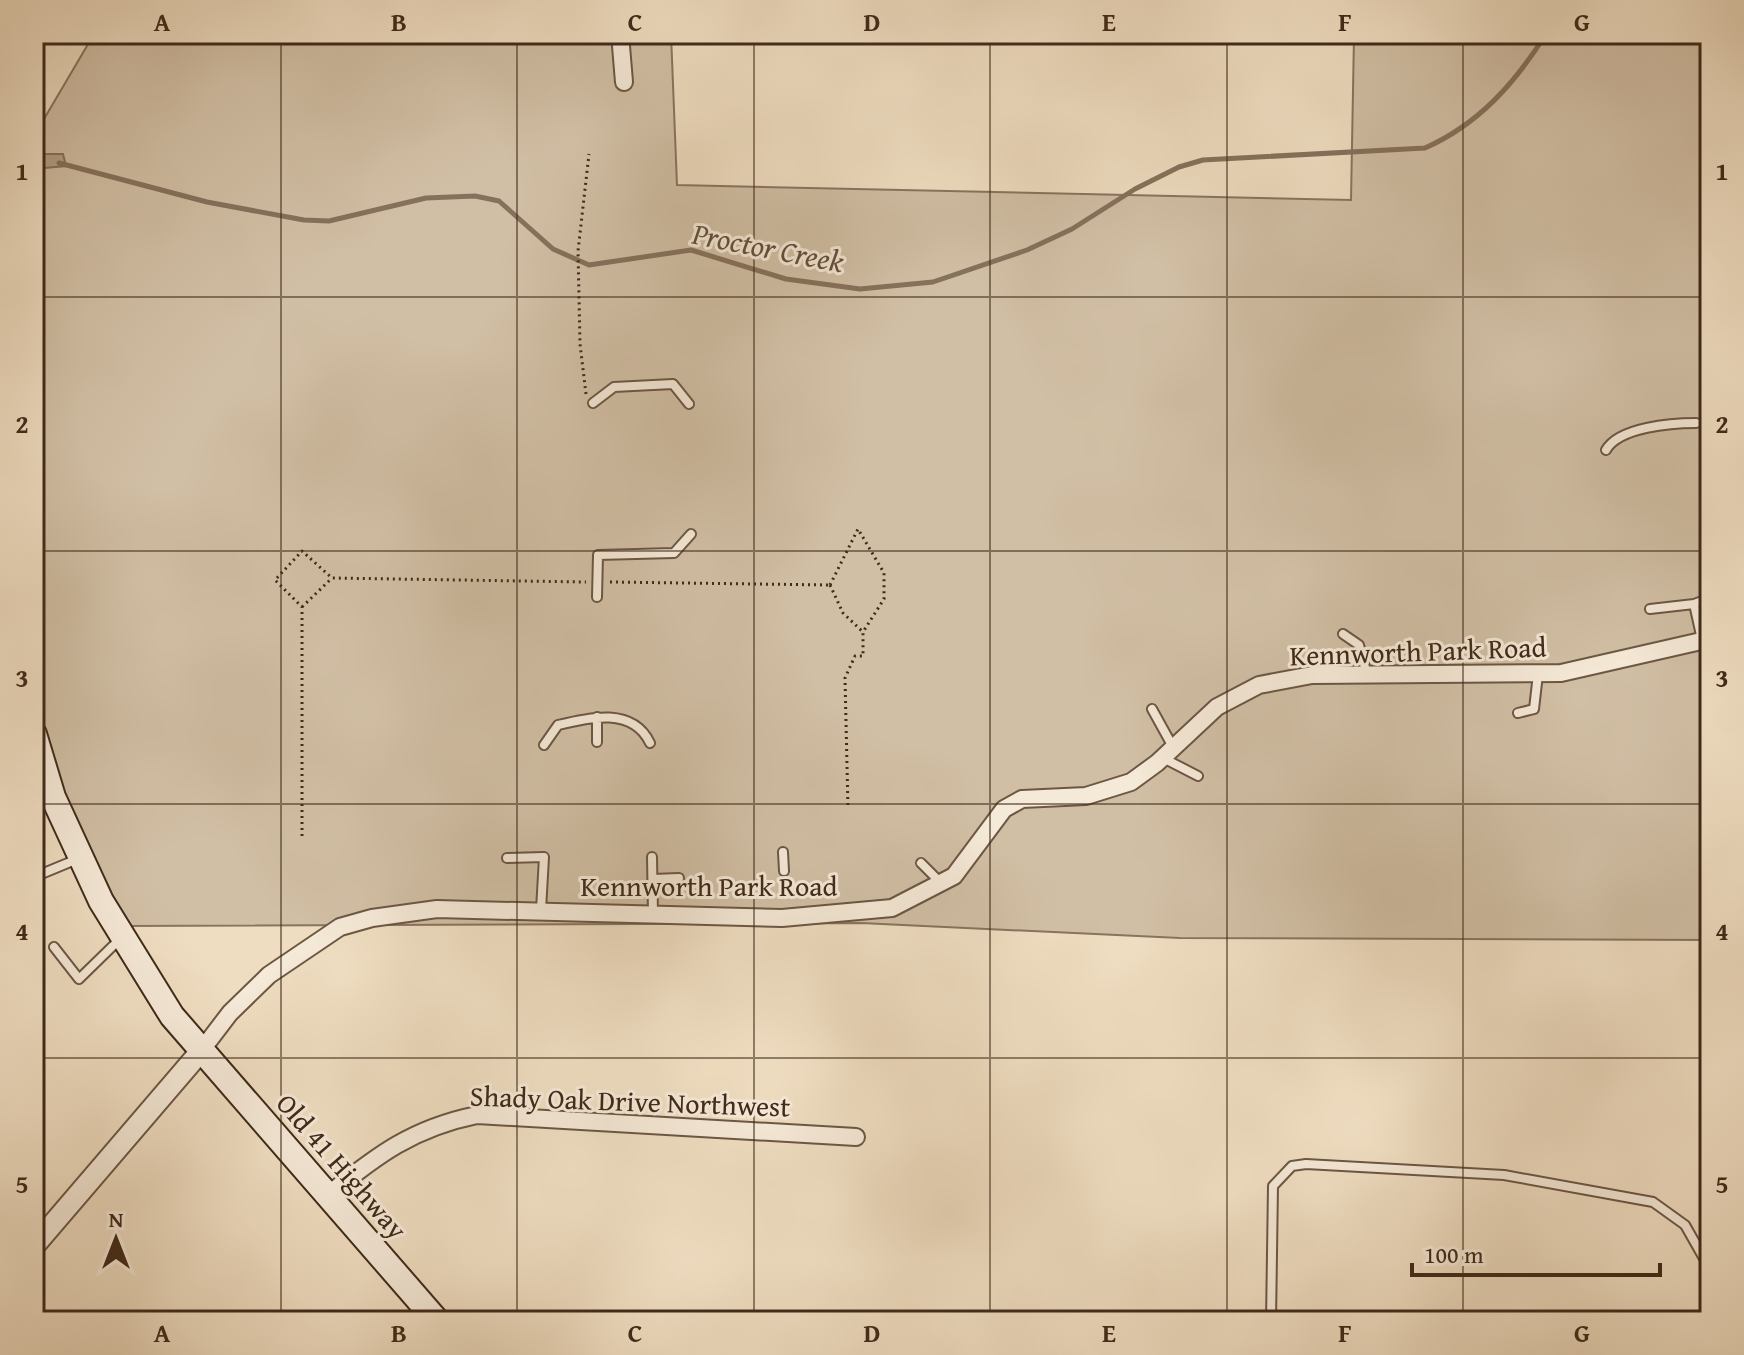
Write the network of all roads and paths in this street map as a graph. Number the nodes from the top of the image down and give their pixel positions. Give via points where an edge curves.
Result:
1 (620, 34) edge
2 (624, 82) dead end
3 (589, 154) dead end
4 (590, 401) joint
5 (689, 404) dead end
6 (1696, 423) dead end
7 (1606, 450) dead end
8 (691, 534) dead end
9 (332, 578) junction
10 (597, 582) junction
11 (830, 585) junction
12 (597, 597) dead end
13 (1710, 598) edge
14 (1694, 604) junction
15 (302, 607) junction
16 (1650, 609) dead end
17 (863, 632) junction
18 (1343, 634) dead end
19 (1706, 640) edge
20 (1538, 674) junction
21 (1367, 675) junction
22 (1152, 709) dead end
23 (1518, 713) dead end
24 (597, 717) junction
25 (597, 742) dead end
26 (650, 743) dead end
27 (544, 745) dead end
28 (36, 746) edge
29 (1168, 752) junction
30 (1198, 776) dead end
31 (848, 809) dead end
32 (302, 836) dead end
33 (783, 852) dead end
34 (652, 857) dead end
35 (80, 858) junction
36 (507, 858) dead end
37 (921, 863) dead end
38 (784, 871) dead end
39 (34, 877) edge
40 (679, 878) dead end
41 (653, 879) junction
42 (943, 885) junction
43 (541, 910) junction
44 (653, 914) junction
45 (122, 937) junction
46 (54, 947) dead end
47 (201, 1051) junction
48 (856, 1137) dead end
49 (328, 1195) junction
50 (34, 1246) edge
51 (1710, 1269) edge
52 (437, 1321) edge
53 (1271, 1321) edge

1 - 2 street
3 - 4 path via 578,299
4 - 5 lane via 614,387 673,384
6 - 7 lane via 1625,435
8 - 10 lane via 674,553 598,555
9 - 10 path
9 - 15 path
9 - 15 path via 302,551 275,580
10 - 11 path
10 - 12 lane
11 - 17 path via 843,613
11 - 17 path via 858,529 884,573 884,599
13 - 14 lane
14 - 16 lane
14 - 19 lane
15 - 32 path
17 - 31 path via 863,656 855,656 845,678
18 - 21 lane via 1359,645
19 - 20 street, Kennworth Park Road via 1590,668
20 - 21 street, Kennworth Park Road
20 - 23 lane via 1534,709
21 - 29 street, Kennworth Park Road via 1312,675 1259,685 1217,707
22 - 29 lane
24 - 25 lane
24 - 26 lane via 617,717 644,729
24 - 27 lane via 558,725
28 - 35 main road, Old 41 Highway
29 - 30 lane
29 - 42 street, Kennworth Park Road via 1131,782 1101,794 1022,799 1004,809
33 - 38 lane
34 - 41 lane
35 - 39 lane
35 - 45 main road, Old 41 Highway
36 - 43 lane via 544,857
37 - 42 lane
40 - 41 lane
41 - 44 lane
42 - 44 street, Kennworth Park Road via 870,912 782,918
43 - 44 street, Kennworth Park Road
43 - 47 street, Kennworth Park Road via 404,911 340,927 269,975
45 - 46 lane via 79,979
45 - 47 main road, Old 41 Highway
47 - 49 main road, Old 41 Highway
47 - 50 street
48 - 49 street, Shady Oak Drive Northwest via 477,1115 438,1123 385,1149
49 - 52 main road, Old 41 Highway
51 - 53 lane via 1685,1225 1653,1202 1504,1175 1306,1164 1292,1166 1273,1186

